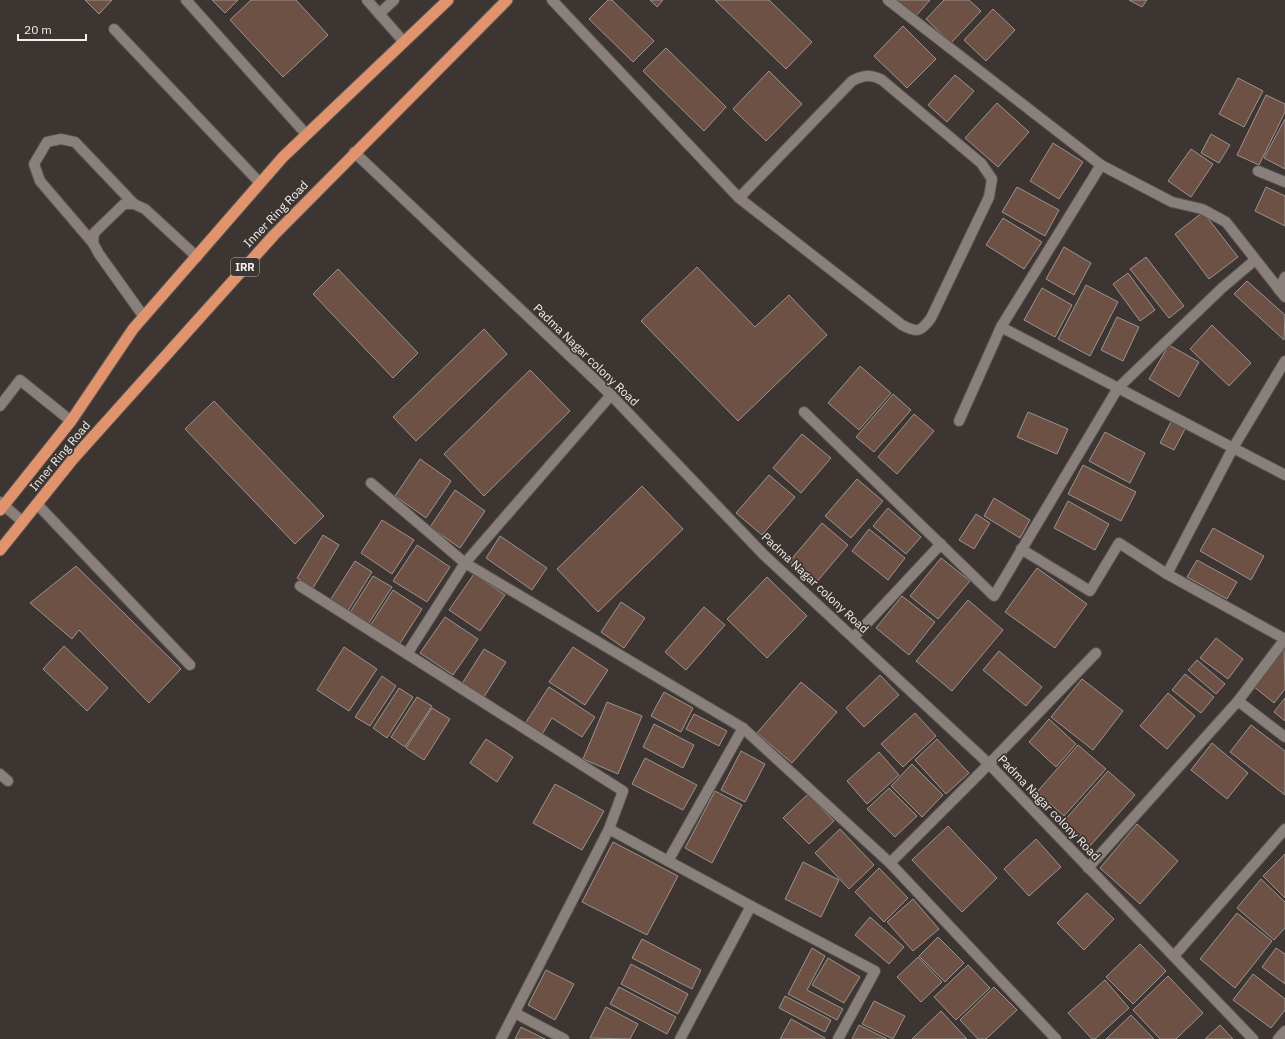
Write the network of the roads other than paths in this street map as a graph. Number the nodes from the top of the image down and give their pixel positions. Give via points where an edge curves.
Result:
1 (186, 0) edge
2 (367, 0) edge
3 (394, 0) edge
4 (448, 0) edge
5 (507, 0) edge
6 (552, 0) edge
7 (888, 0) edge
8 (379, 14) junction
9 (114, 29) dead end
10 (404, 42) junction
11 (306, 134) junction
12 (354, 152) junction
13 (1101, 165) junction
14 (1258, 172) dead end
15 (1285, 182) edge
16 (260, 183) junction
17 (739, 198) junction
18 (134, 204) junction
19 (93, 242) junction
20 (196, 257) junction
21 (1255, 260) junction
22 (1285, 277) edge
23 (1282, 293) edge
24 (144, 316) junction
25 (1001, 327) junction
26 (1285, 361) edge
27 (1118, 388) junction
28 (611, 395) junction
29 (0, 406) edge
30 (804, 412) dead end
31 (71, 421) junction
32 (959, 421) dead end
33 (1233, 448) junction
34 (1285, 475) edge
35 (371, 482) dead end
36 (37, 504) junction
37 (1, 506) edge
38 (23, 522) junction
39 (941, 544) junction
40 (1021, 549) junction
41 (0, 550) edge
42 (464, 563) junction
43 (1167, 574) junction
44 (300, 586) dead end
45 (854, 637) junction
46 (1285, 639) edge
47 (1096, 652) dead end
48 (407, 654) junction
49 (190, 665) dead end
50 (1238, 701) junction
51 (743, 728) junction
52 (1285, 737) edge
53 (989, 764) junction
54 (0, 774) edge
55 (8, 781) dead end
56 (609, 829) junction
57 (1285, 829) edge
58 (668, 861) junction
59 (890, 863) junction
60 (1088, 868) junction
61 (751, 906) junction
62 (1174, 956) junction
63 (516, 1013) junction
64 (1285, 1031) edge
65 (501, 1039) edge
66 (564, 1039) edge
67 (680, 1039) edge
68 (838, 1039) edge
69 (1056, 1039) edge
70 (1253, 1039) edge
71 (1278, 1039) edge

1 - 11 street
2 - 8 street
3 - 8 street
4 - 10 highway, Inner Ring Road
5 - 12 highway, Inner Ring Road / IRR
6 - 17 street
7 - 13 street
8 - 10 street
9 - 16 street
10 - 11 highway, Inner Ring Road
11 - 16 highway, Inner Ring Road
12 - 28 street, Padma Nagar colony Road
12 - 36 highway, Inner Ring Road / IRR via 274,235 72,459
13 - 21 street via 1172,202 1202,209 1226,222
13 - 25 street
14 - 15 street
16 - 20 highway, Inner Ring Road
17 - 17 street via 902,325 917,330 924,328 931,318 989,197 992,179 981,164 882,80 875,76 861,76 852,81
18 - 19 street via 124,204 94,233
18 - 19 street via 75,142 61,139 47,142 34,164 40,181
18 - 20 street via 145,209
19 - 24 street via 113,275
20 - 24 highway, Inner Ring Road
21 - 23 street
21 - 27 street via 1222,288
22 - 23 street
24 - 31 highway, Inner Ring Road
25 - 27 street
25 - 32 street
26 - 33 street
27 - 33 street
27 - 40 street
28 - 42 street
28 - 45 street, Padma Nagar colony Road via 764,555
29 - 31 street via 20,380
30 - 39 street
31 - 37 highway, Inner Ring Road
33 - 34 street
33 - 43 street
35 - 42 street
36 - 38 highway, Inner Ring Road / IRR
36 - 49 street
37 - 38 street
38 - 41 highway, Inner Ring Road / IRR
39 - 40 street via 994,596
39 - 45 street
40 - 43 street via 1090,591 1119,543
42 - 48 street
42 - 51 street
43 - 46 street
44 - 48 street
45 - 53 street, Padma Nagar colony Road
46 - 50 street
47 - 53 street
48 - 56 street via 623,791
50 - 52 street
50 - 60 street
51 - 58 street
51 - 59 street
53 - 59 street
53 - 60 street, Padma Nagar colony Road
54 - 55 street
56 - 58 street
56 - 63 street
57 - 62 street
58 - 61 street
59 - 69 street
60 - 62 street, Padma Nagar colony Road
61 - 67 street
61 - 68 street via 874,971
62 - 70 street, Padma Nagar colony Road
63 - 65 street
63 - 66 street
64 - 71 street

